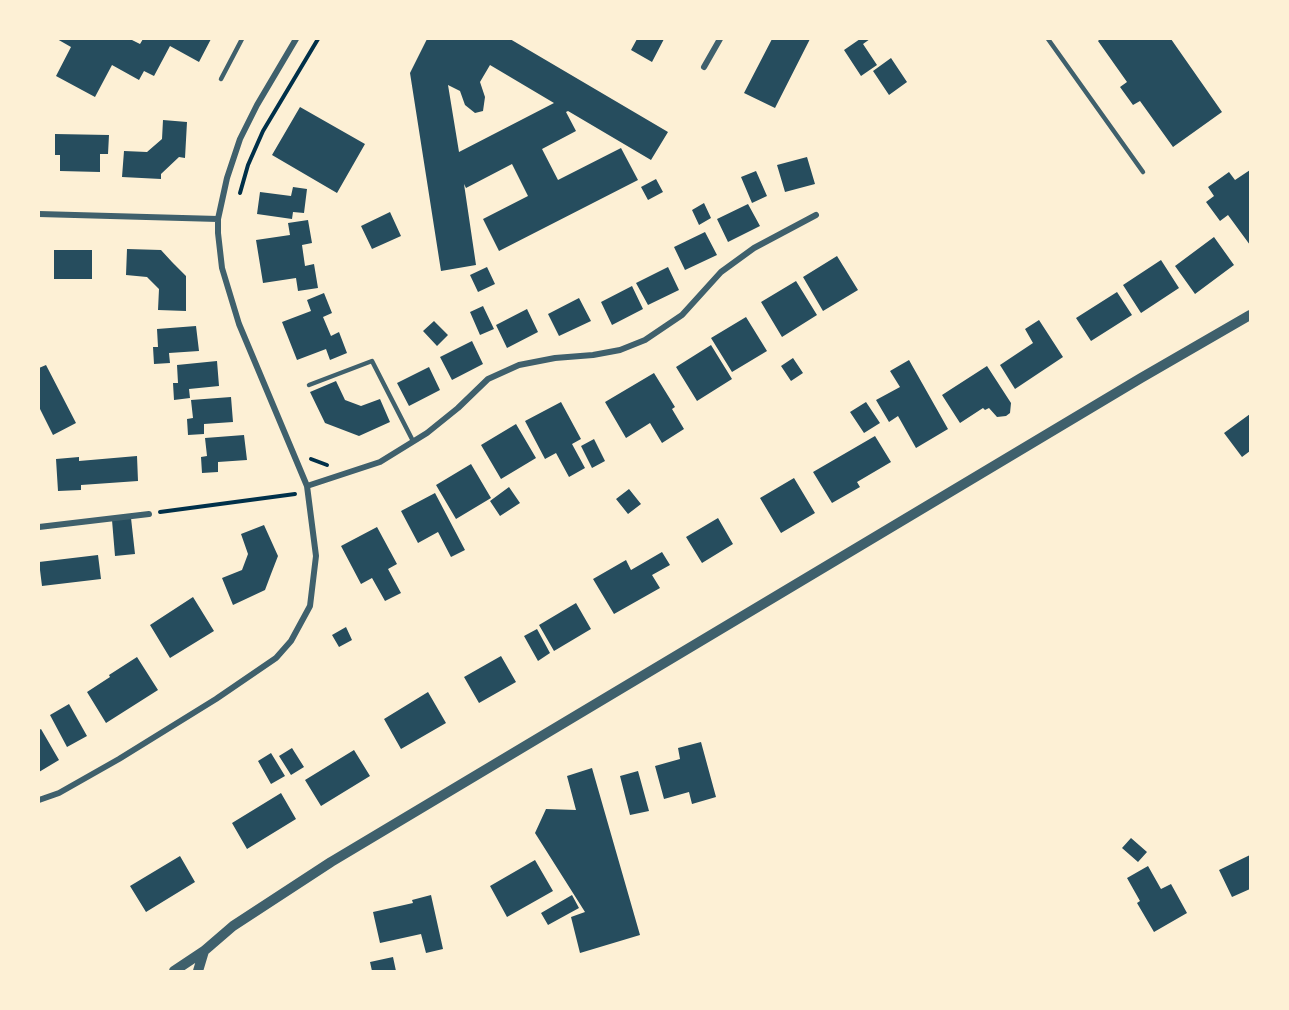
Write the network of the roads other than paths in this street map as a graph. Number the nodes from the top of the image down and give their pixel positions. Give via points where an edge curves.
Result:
1 (242, 39) edge
2 (296, 39) edge
3 (720, 39) edge
4 (1047, 39) edge
5 (704, 67) dead end
6 (221, 79) dead end
7 (1143, 172) dead end
8 (39, 214) edge
9 (816, 215) dead end
10 (218, 219) junction
11 (1250, 315) edge
12 (309, 385) dead end
13 (413, 441) junction
14 (307, 489) junction
15 (149, 514) road end
16 (39, 527) edge
17 (39, 800) edge
18 (204, 951) junction
19 (174, 971) edge
20 (198, 971) edge

1 - 6 lane
2 - 10 street via 240,139
3 - 5 street
4 - 7 lane
8 - 10 street
9 - 13 street via 754,248 721,272 682,315 645,340 620,350 519,365 488,379 458,408
10 - 14 street via 222,268 230,300
11 - 18 street via 331,862 232,926
12 - 13 lane via 372,361
13 - 14 street via 380,462
14 - 17 street via 316,556 313,585 310,606 291,641 276,658 216,699 80,782
15 - 16 street
18 - 19 street
18 - 20 street

